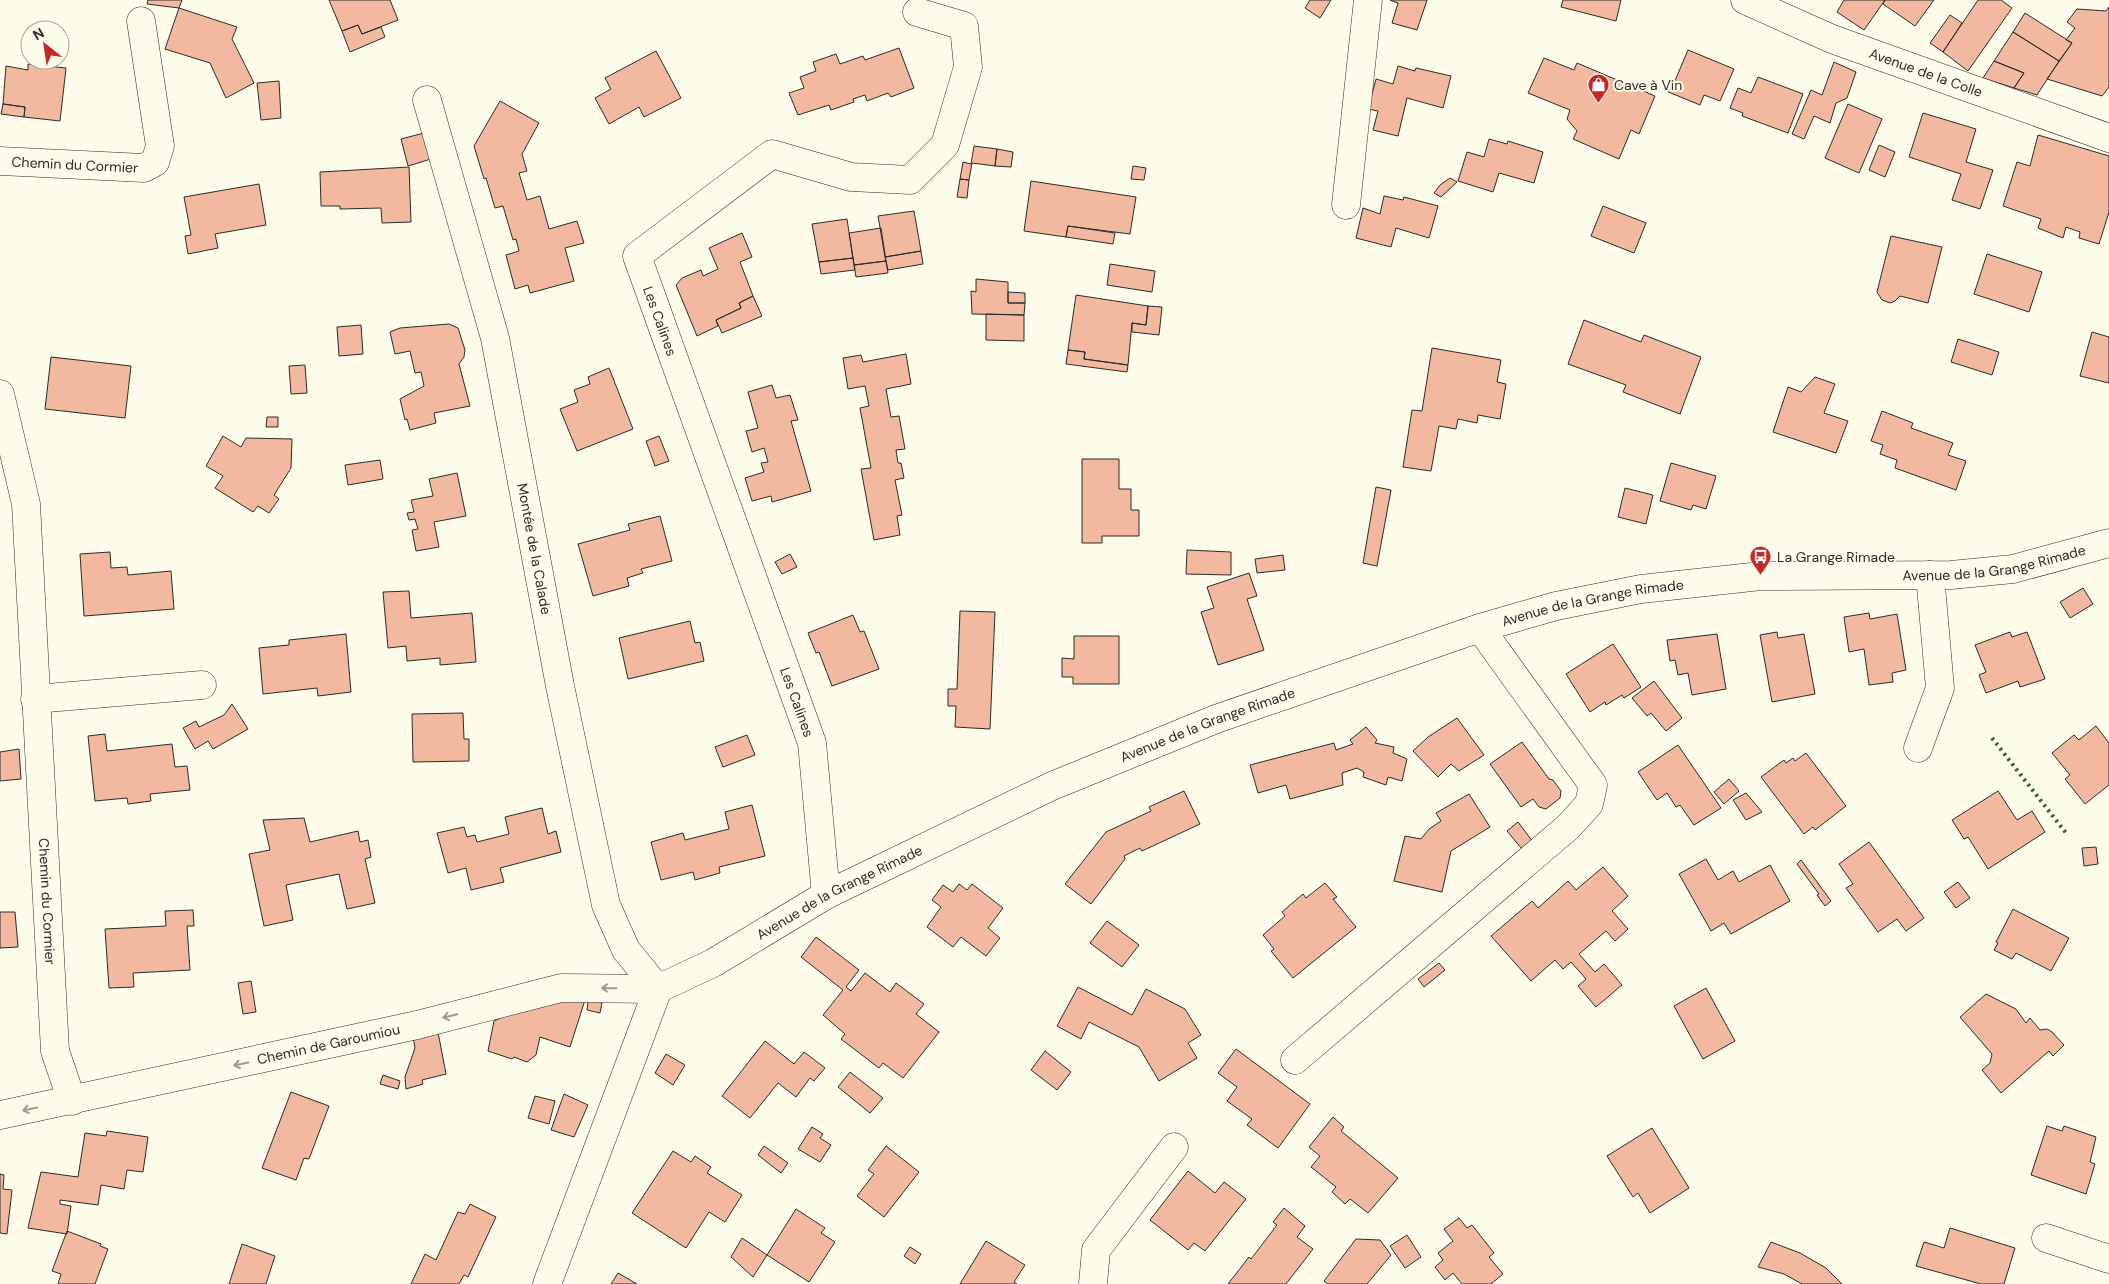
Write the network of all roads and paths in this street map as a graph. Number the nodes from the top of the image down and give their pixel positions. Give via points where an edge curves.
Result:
1 (1368, 0) edge
2 (1745, 0) edge
3 (1773, 6) edge
4 (917, 12) dead end
5 (141, 21) dead end
6 (427, 100) dead end
7 (2109, 138) edge
8 (0, 160) edge
9 (1346, 205) dead end
10 (0, 394) edge
11 (2109, 543) edge
12 (1930, 575) junction
13 (1480, 628) junction
14 (202, 685) dead end
15 (35, 700) junction
16 (1918, 748) dead end
17 (826, 895) junction
18 (658, 989) junction
19 (1295, 1060) dead end
20 (72, 1101) junction
21 (0, 1115) edge
22 (1174, 1147) dead end
23 (2046, 1238) dead end
24 (2109, 1259) edge
25 (547, 1284) edge
26 (1093, 1284) edge

1 - 9 street
2 - 3 street, Avenue de la Colle
3 - 7 street, Avenue de la Colle via 1841,42
4 - 17 street, Les Calines via 964,26 968,67 945,145 910,180 851,177 772,154 636,256 812,743
5 - 8 street, Chemin du Cormier via 160,146 155,162 144,168
6 - 18 street, Montée de la Calade via 494,338 560,686 606,905 626,950
10 - 15 street, Chemin du Cormier via 26,504
11 - 12 street, Avenue de la Grange Rimade via 2013,569
12 - 13 street, Avenue de la Grange Rimade via 1761,576 1641,589 1556,606
12 - 16 street via 1940,688
13 - 17 street, Avenue de la Grange Rimade via 1216,719 1052,786
13 - 19 street via 1593,785 1589,804 1568,828
14 - 15 street
15 - 20 street, Chemin du Cormier via 54,1051
17 - 18 street, Avenue de la Grange Rimade via 713,963
18 -> 20 street, Chemin de Garoumiou via 561,988 417,1025
18 - 25 street
20 -> 21 street, Chemin de Garoumiou
22 - 26 street via 1096,1250
23 - 24 street

